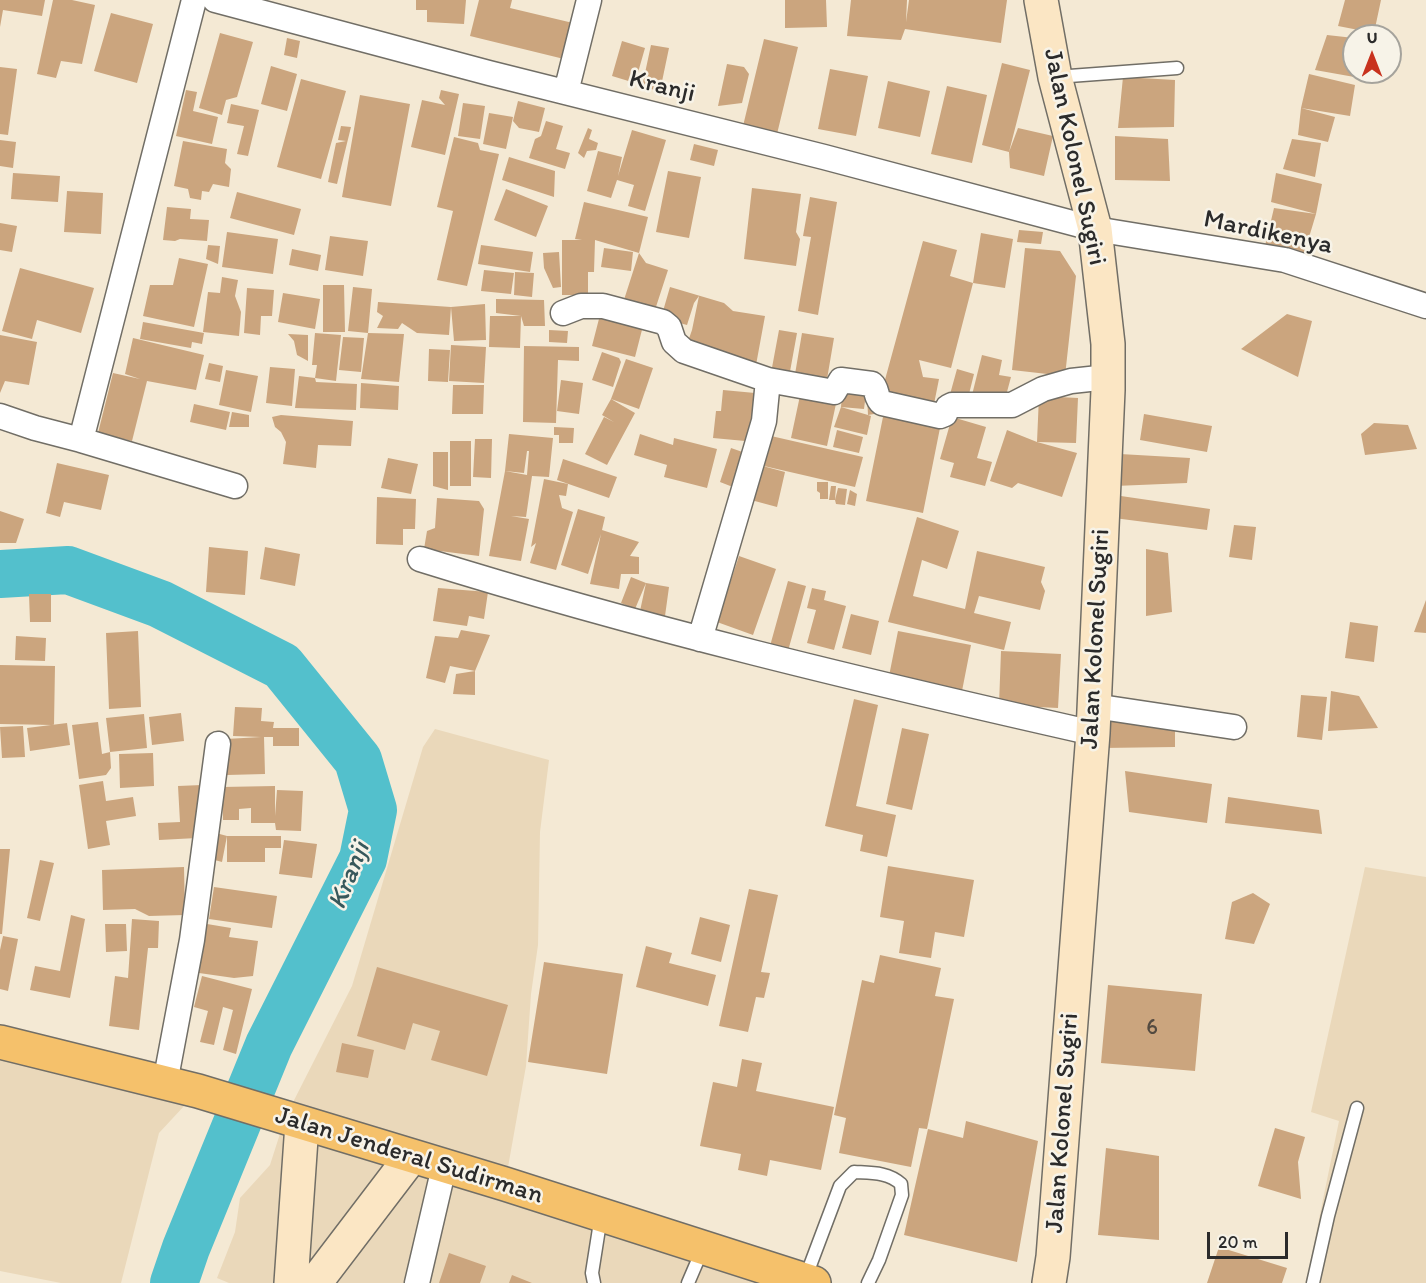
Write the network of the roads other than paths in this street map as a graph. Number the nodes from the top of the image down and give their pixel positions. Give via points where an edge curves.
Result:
1 (194, 0) edge
2 (215, 0) edge
3 (589, 0) edge
4 (1041, 0) edge
5 (1177, 68) dead end
6 (1055, 77) junction
7 (570, 93) junction
8 (1095, 229) junction
9 (1426, 306) edge
10 (563, 313) dead end
11 (1107, 376) junction
12 (768, 380) junction
13 (0, 416) edge
14 (81, 440) junction
15 (236, 486) dead end
16 (420, 559) dead end
17 (700, 639) junction
18 (1093, 719) junction
19 (1234, 727) dead end
20 (218, 744) dead end
21 (0, 1042) edge
22 (165, 1083) junction
23 (1357, 1108) dead end
24 (293, 1121) junction
25 (411, 1157) junction
26 (444, 1167) junction
27 (601, 1215) junction
28 (704, 1248) junction
29 (807, 1282) edge
30 (291, 1283) edge
31 (315, 1283) edge
32 (417, 1283) edge
33 (594, 1283) edge
34 (688, 1283) edge
35 (868, 1283) edge
36 (1049, 1283) edge
37 (1313, 1283) edge

1 - 14 street
2 - 7 street, Kranji
3 - 7 street
4 - 6 street, Jalan Kolonel Sugiri
5 - 6 lane
6 - 8 street, Jalan Kolonel Sugiri
7 - 8 street, Kranji
8 - 9 street, Mardikenya via 1285,260
8 - 11 street, Jalan Kolonel Sugiri via 1108,344
10 - 12 street via 581,306 603,306 663,322 684,351
11 - 12 street via 1043,389 1012,405 952,405 940,417 882,403 872,384 841,380 834,392
11 - 18 street, Jalan Kolonel Sugiri
12 - 17 street via 764,420
13 - 14 street
14 - 15 street
16 - 17 street
17 - 18 street
18 - 19 street
18 - 36 street, Jalan Kolonel Sugiri
20 - 22 street via 192,940
21 - 22 main road, Jalan Jenderal Sudirman
22 - 24 main road, Jalan Jenderal Sudirman
23 - 37 lane
24 - 25 main road, Jalan Jenderal Sudirman
24 - 30 street
25 - 26 main road, Jalan Jenderal Sudirman
25 - 31 street
26 - 27 main road, Jalan Jenderal Sudirman
26 - 32 street
27 - 28 main road, Jalan Jenderal Sudirman
27 - 33 lane via 592,1273
28 - 29 main road, Jalan Jenderal Sudirman
28 - 34 lane
29 - 35 lane via 840,1186 854,1172 893,1176 902,1184 902,1195

